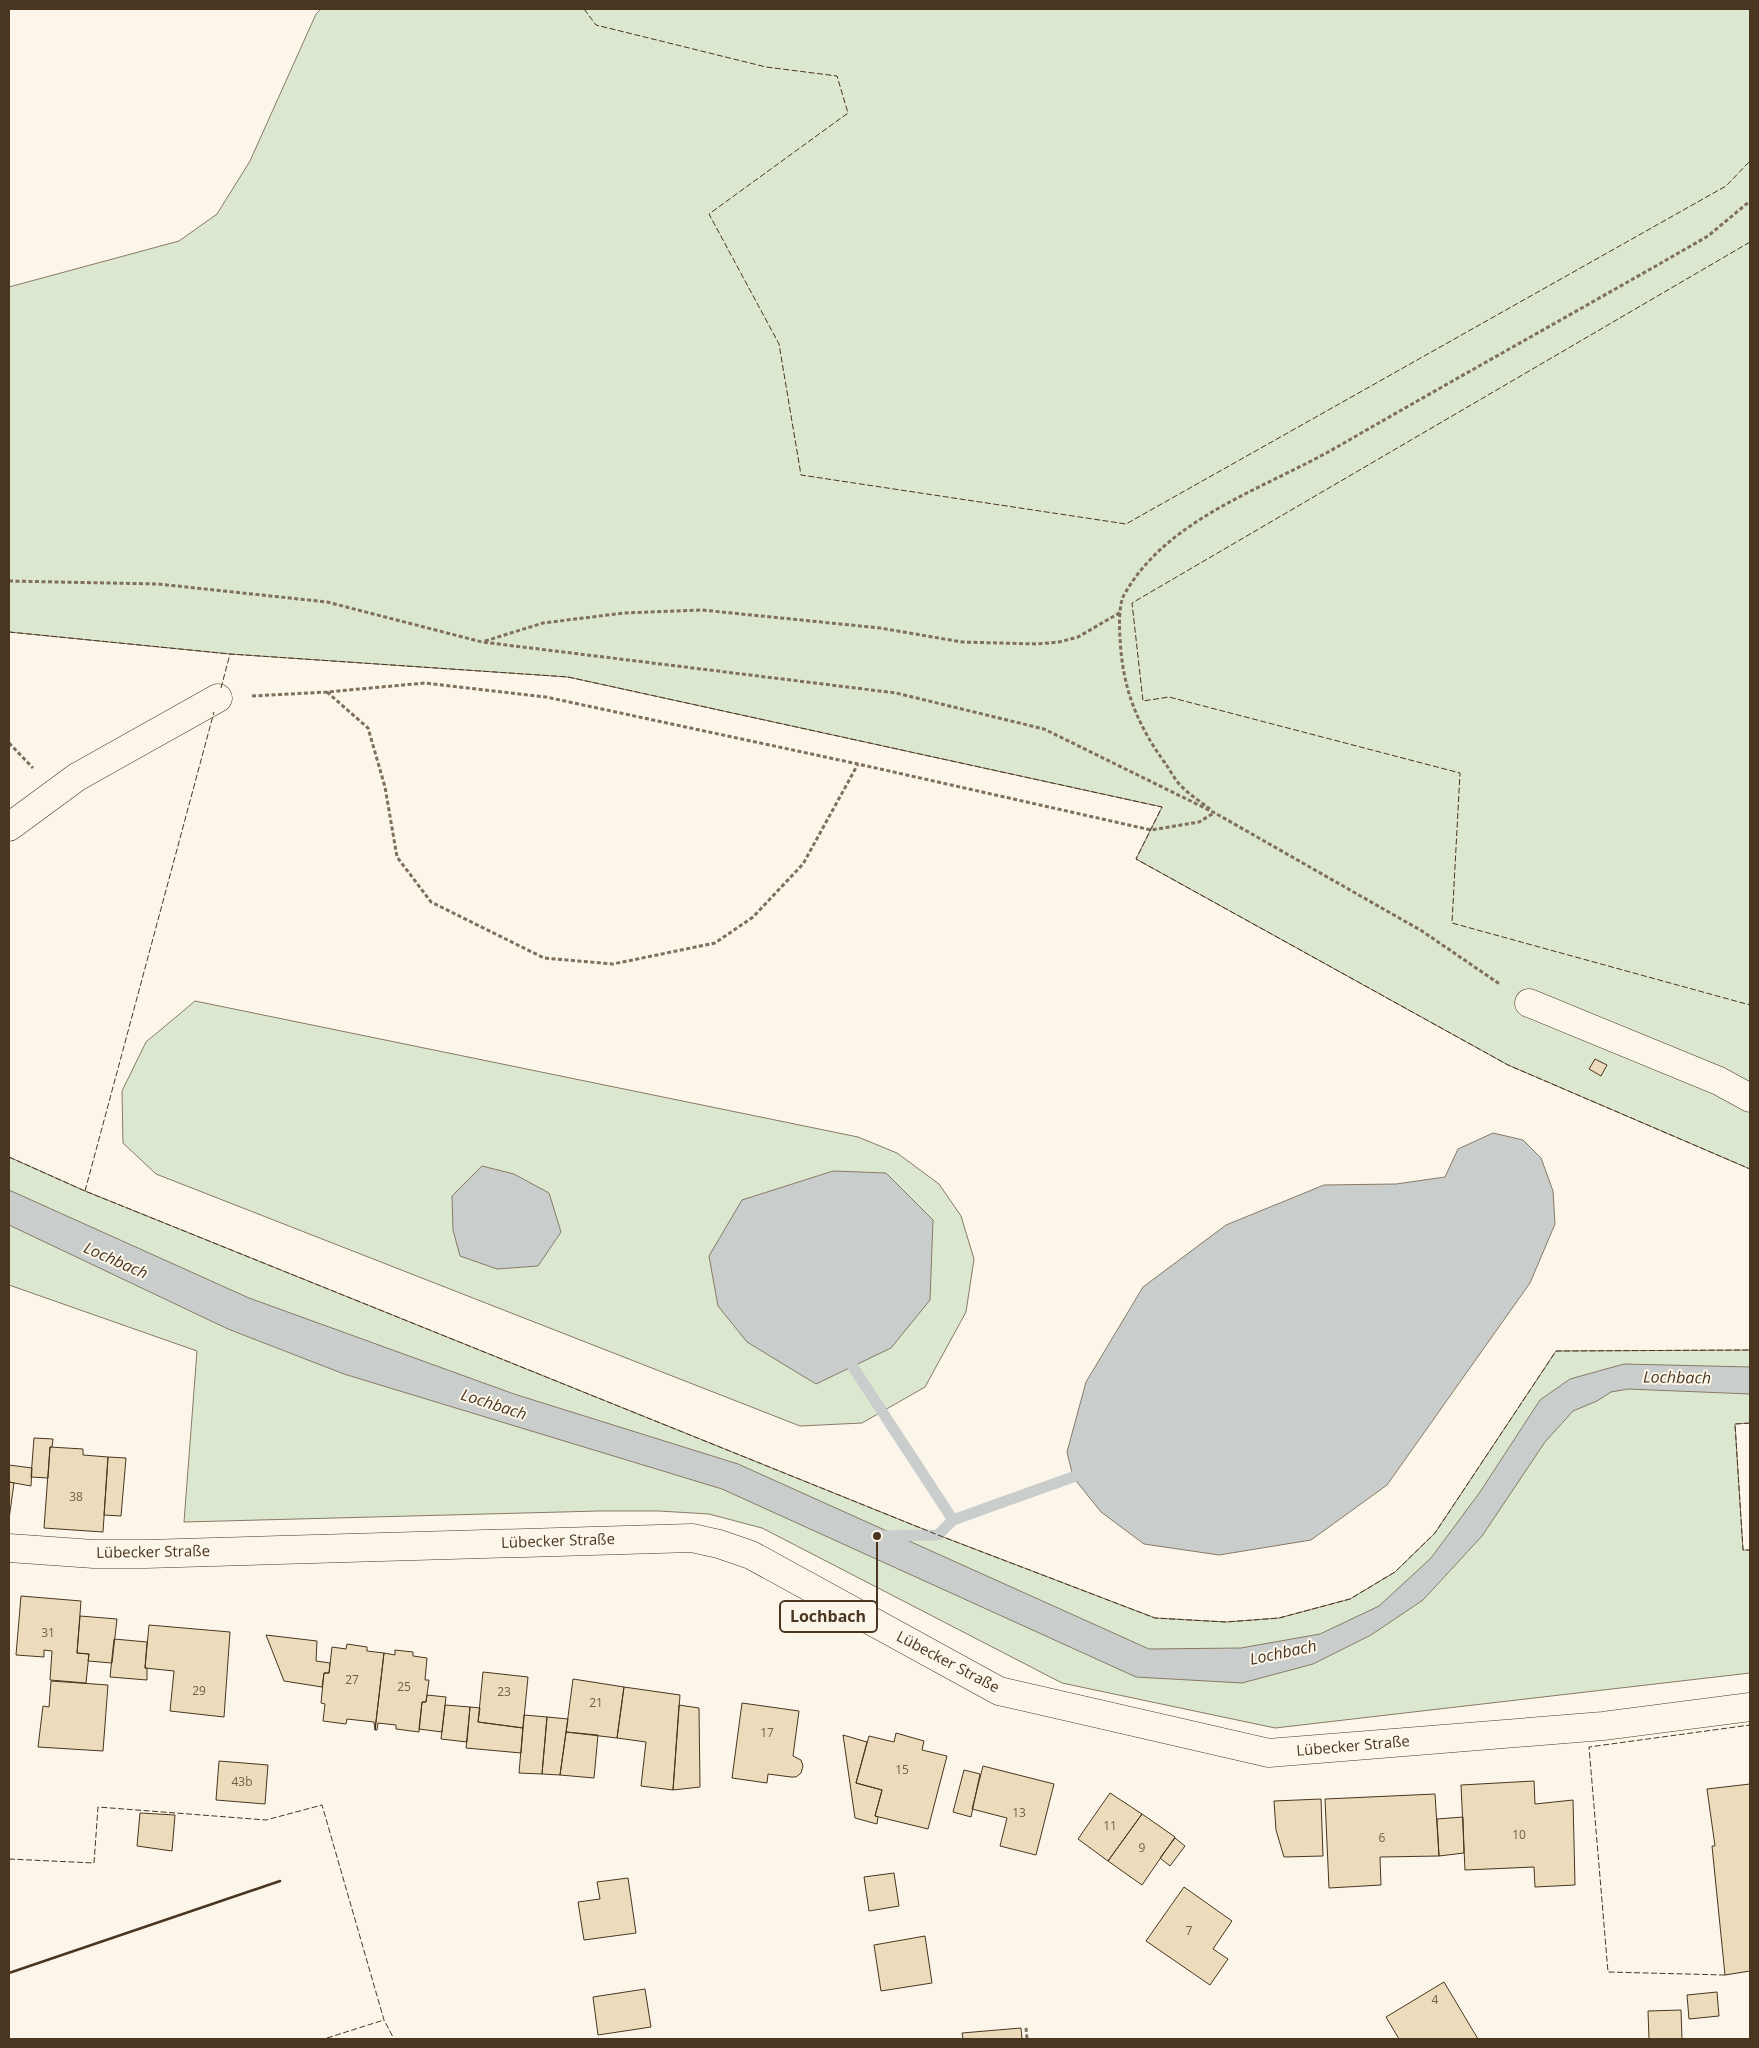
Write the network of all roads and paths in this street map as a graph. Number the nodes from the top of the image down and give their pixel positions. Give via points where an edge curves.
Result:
1 (1750, 201) edge
2 (9, 581) edge
3 (1121, 612) junction
4 (482, 642) junction
5 (327, 692) junction
6 (218, 698) joint
7 (858, 764) junction
8 (1215, 813) junction
9 (9, 827) edge
10 (1529, 1004) joint
11 (1750, 1098) edge
12 (9, 1548) edge
13 (1750, 1707) edge
14 (1026, 2028) dead end
15 (1028, 2039) edge

1 - 3 path via 1708,236 1318,458 1195,523 1162,548 1141,571 1122,598
2 - 4 path via 158,584 327,602
3 - 4 path via 1078,637 1037,644 962,642 880,628 702,610 624,613 543,623
3 - 8 path via 1121,660 1133,709 1152,745 1180,786
4 - 8 path via 902,695 1044,730
5 - 6 path
5 - 7 path via 424,683 546,697
5 - 7 path via 368,728 385,787 397,857 431,902 544,958 614,964 715,942 753,917 803,864
6 - 9 street via 77,776
7 - 8 path via 1151,830 1199,822
8 - 10 path via 1422,931
10 - 11 street via 1719,1081
12 - 13 street, Lübecker Straße via 146,1554 692,1538 751,1555 999,1691 1269,1753 1603,1726
14 - 15 path

